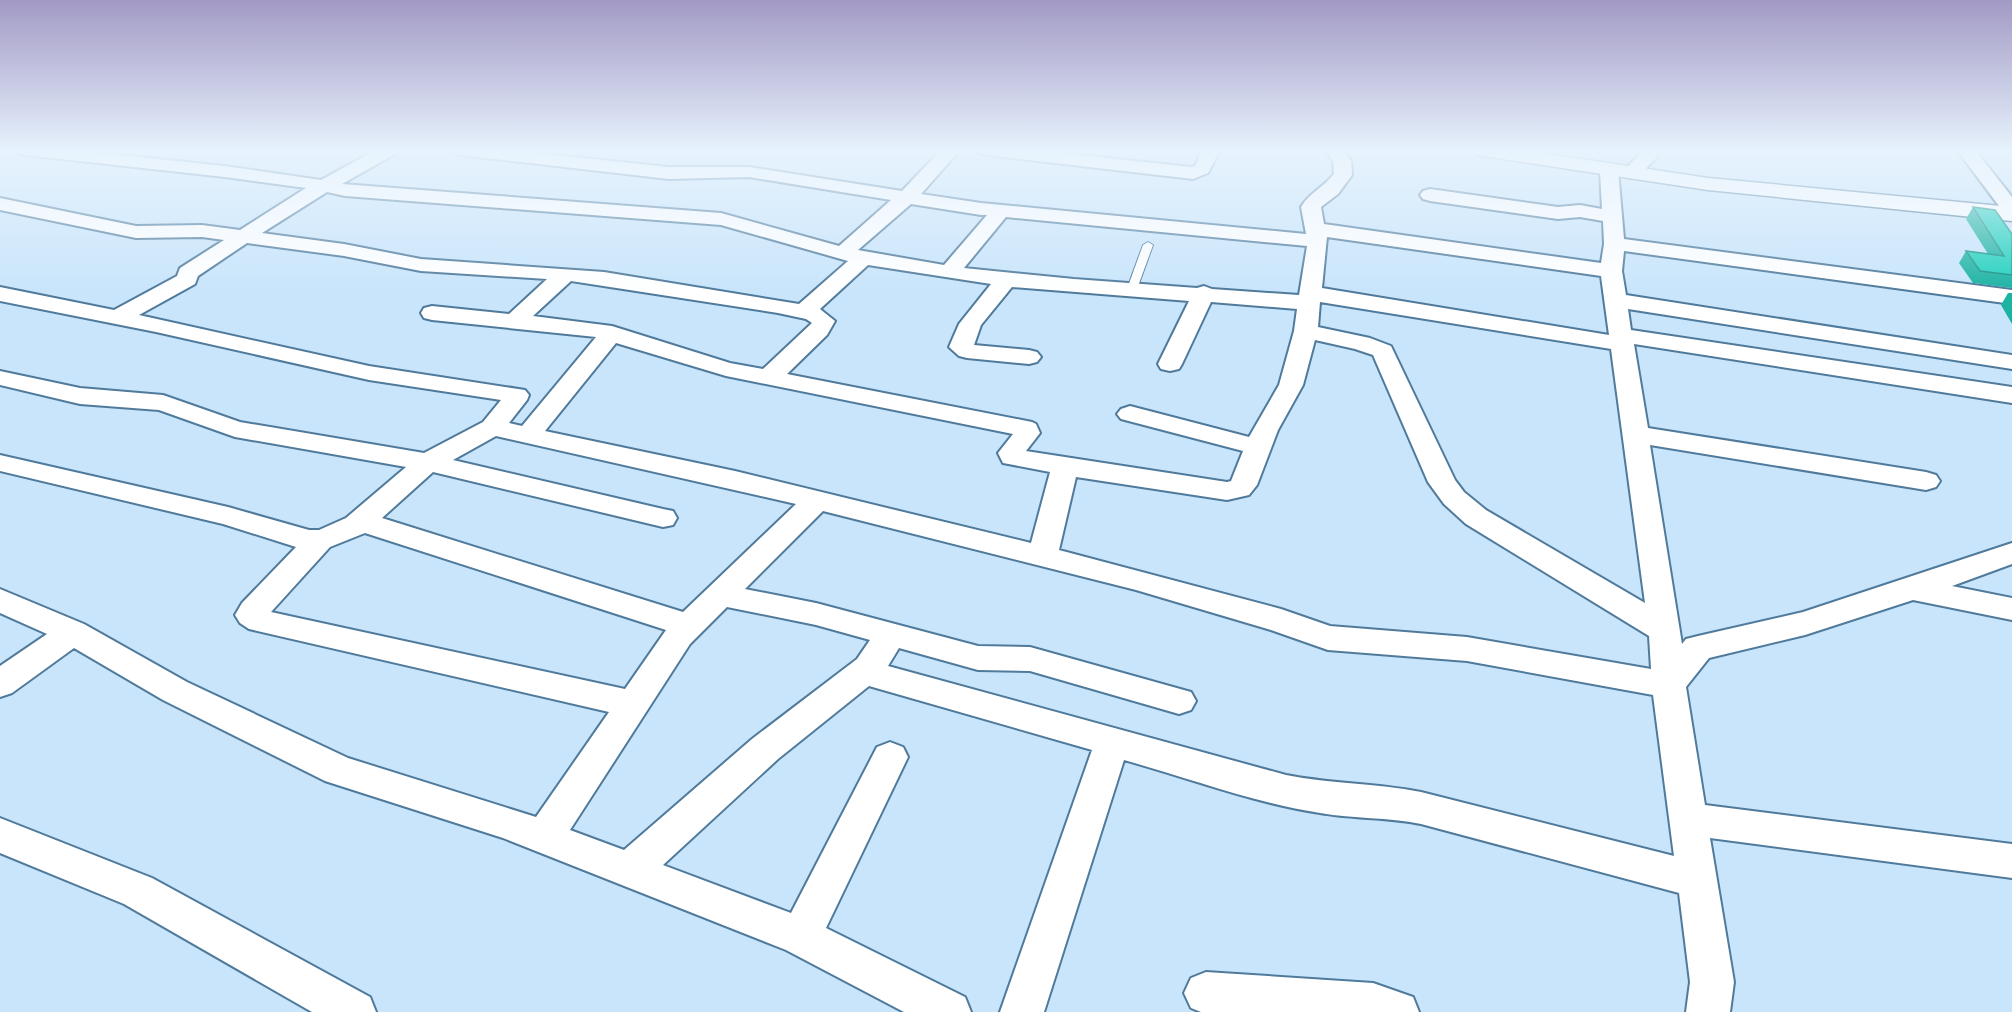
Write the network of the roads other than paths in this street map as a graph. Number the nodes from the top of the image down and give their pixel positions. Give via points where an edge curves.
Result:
1 (304, 197) edge
2 (436, 197) edge
3 (908, 197) edge
4 (915, 197) edge
5 (1319, 197) edge
6 (1446, 197) edge
7 (1620, 197) edge
8 (1852, 197) edge
9 (2001, 197) edge
10 (0, 204) edge
11 (1001, 211) junction
12 (2012, 212) edge
13 (1317, 235) junction
14 (245, 237) junction
15 (1149, 244) dead end
16 (843, 253) junction
17 (864, 257) junction
18 (1613, 258) junction
19 (949, 272) junction
20 (566, 274) junction
21 (1006, 280) junction
22 (1132, 289) junction
23 (1204, 293) junction
24 (0, 294) edge
25 (2012, 297) edge
26 (1310, 298) junction
27 (432, 313) dead end
28 (814, 315) junction
29 (118, 317) junction
30 (515, 320) junction
31 (1306, 331) junction
32 (612, 333) junction
33 (1621, 339) junction
34 (1029, 357) dead end
35 (2012, 362) edge
36 (1170, 364) dead end
37 (0, 378) edge
38 (777, 380) junction
39 (2012, 395) edge
40 (1130, 414) dead end
41 (495, 426) junction
42 (1634, 434) junction
43 (528, 435) junction
44 (1258, 447) junction
45 (428, 462) junction
46 (0, 463) edge
47 (1065, 467) junction
48 (1926, 481) dead end
49 (817, 500) junction
50 (663, 518) dead end
51 (357, 524) junction
52 (318, 542) junction
53 (2012, 553) edge
54 (1042, 557) junction
55 (1912, 589) junction
56 (721, 595) junction
57 (0, 600) edge
58 (2012, 609) edge
59 (689, 626) junction
60 (1665, 630) junction
61 (73, 632) junction
62 (891, 636) junction
63 (869, 668) junction
64 (0, 684) edge
65 (1669, 685) junction
66 (1179, 701) dead end
67 (633, 704) junction
68 (1112, 743) junction
69 (890, 757) dead end
70 (1690, 819) junction
71 (0, 835) edge
72 (544, 837) junction
73 (2012, 861) edge
74 (630, 870) junction
75 (1697, 880) junction
76 (801, 936) junction
77 (1206, 993) dead end
78 (354, 1012) edge
79 (949, 1012) edge
80 (1022, 1012) edge
81 (1397, 1012) edge
82 (1708, 1012) edge

1 - 14 street
2 - 16 street via 721,219
3 - 16 street
4 - 11 street
5 - 13 street via 1311,207
6 - 18 street via 1558,213 1580,211
7 - 18 street
8 - 12 street
9 - 12 street
10 - 14 street via 136,232 193,230
11 - 13 street
11 - 19 street
13 - 18 street
13 - 26 street
14 - 20 street via 421,265
14 - 29 street via 188,273 187,279
15 - 22 lane
16 - 17 street
17 - 19 street
17 - 28 street
18 - 25 street
18 - 33 street
18 - 35 street
19 - 21 street
20 - 28 street
20 - 30 street
21 - 22 street
21 - 34 street via 970,324 961,347 967,351
22 - 23 street
23 - 26 street
23 - 36 street
24 - 29 street
26 - 31 street
26 - 33 street
27 - 30 street
28 - 38 street via 819,330
29 - 41 street via 369,373 516,395
30 - 32 street
31 - 44 street via 1291,385
31 - 60 street via 1383,351 1442,482 1476,517
32 - 38 street via 690,360
32 - 43 street
33 - 39 street
33 - 42 street
37 - 45 street via 80,396 163,403 235,429
38 - 47 street via 1023,428 1027,433 1012,449 1013,457
40 - 44 street
41 - 43 street
41 - 45 street
42 - 48 street
42 - 60 street
43 - 49 street
44 - 47 street via 1243,485 1234,491
45 - 50 street
45 - 51 street
46 - 52 street via 228,516
47 - 54 street
49 - 54 street
49 - 56 street
51 - 52 street
51 - 59 street via 366,523
52 - 67 street via 251,615 260,621
53 - 55 street
54 - 65 street via 1215,602 1328,638 1491,652
55 - 58 street
55 - 65 street via 1805,623 1698,648
56 - 59 street
56 - 62 street via 816,614
57 - 61 street
59 - 67 street
60 - 65 street
61 - 64 street
61 - 72 street via 175,691 338,770
62 - 63 street
62 - 66 street via 978,658 1030,658
63 - 68 street via 875,675
63 - 74 street via 765,749
65 - 70 street
67 - 72 street
68 - 75 street via 1286,791 1421,807
68 - 80 street
69 - 76 street
70 - 73 street
70 - 75 street
71 - 78 street via 138,891
72 - 74 street
74 - 76 street
75 - 82 street via 1712,982
76 - 79 street
77 - 81 street via 1373,1005

